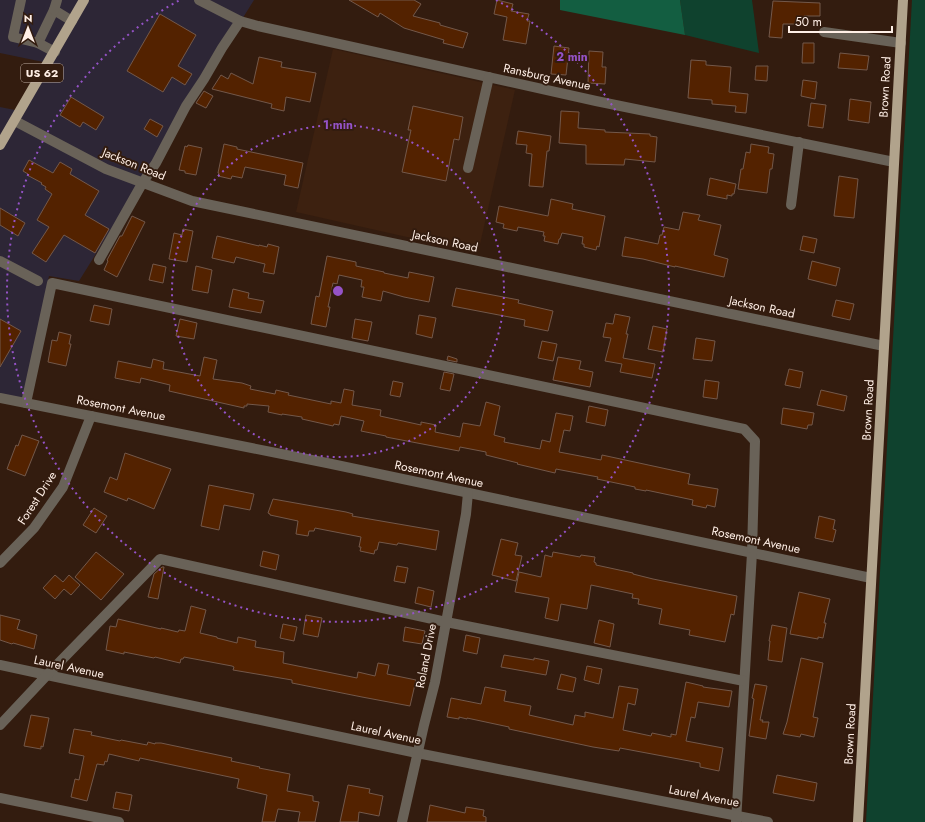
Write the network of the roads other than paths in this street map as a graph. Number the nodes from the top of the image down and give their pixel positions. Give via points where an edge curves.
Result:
1 (21, 0) edge
2 (57, 0) edge
3 (84, 0) edge
4 (199, 0) edge
5 (903, 0) edge
6 (216, 4) edge
7 (54, 10) junction
8 (72, 21) junction
9 (240, 21) junction
10 (824, 32) dead end
11 (38, 43) junction
12 (901, 43) junction
13 (55, 52) junction
14 (489, 77) junction
15 (15, 121) junction
16 (799, 142) junction
17 (0, 145) edge
18 (894, 162) junction
19 (468, 168) dead end
20 (143, 182) junction
21 (791, 204) dead end
22 (99, 260) dead end
23 (0, 261) edge
24 (38, 281) dead end
25 (884, 346) junction
26 (0, 398) edge
27 (26, 403) junction
28 (91, 416) junction
29 (468, 493) junction
30 (752, 553) junction
31 (0, 563) edge
32 (871, 578) junction
33 (446, 622) junction
34 (0, 665) edge
35 (47, 676) junction
36 (744, 681) junction
37 (0, 725) edge
38 (417, 753) junction
39 (0, 798) edge
40 (736, 819) edge
41 (119, 822) edge
42 (402, 822) edge
43 (768, 822) edge
44 (858, 822) edge

1 - 11 street via 13,37
2 - 7 street
3 - 8 main road, US 62
4 - 6 street, Ransburg Avenue
5 - 12 main road, Brown Road
6 - 9 street, Ransburg Avenue
7 - 8 street
7 - 11 street
8 - 13 main road, US 62
9 - 14 street, Ransburg Avenue
9 - 20 street via 186,106
10 - 12 street
11 - 13 street
12 - 18 main road, Brown Road
13 - 15 main road, US 62
14 - 16 street, Ransburg Avenue
14 - 19 street
15 - 17 main road, US 62
15 - 20 street, Jackson Road via 106,169
16 - 18 street, Ransburg Avenue
16 - 21 street
18 - 25 main road, Brown Road
20 - 22 street
20 - 25 street, Jackson Road via 192,201
23 - 24 street
25 - 32 main road, Brown Road
26 - 27 street, Rosemont Avenue
27 - 28 street, Rosemont Avenue
27 - 30 street via 52,283 744,429 755,441
28 - 29 street, Rosemont Avenue
28 - 31 street, Forest Drive via 62,487 34,528
29 - 30 street, Rosemont Avenue
29 - 33 street, Roland Drive
30 - 32 street, Rosemont Avenue
30 - 36 street
32 - 44 main road, Brown Road
33 - 35 street via 160,560
33 - 36 street
33 - 38 street, Roland Drive via 435,682
34 - 35 street, Laurel Avenue
35 - 37 street
35 - 38 street, Laurel Avenue
36 - 40 street
38 - 40 street, Laurel Avenue
38 - 42 street, Roland Drive
39 - 41 street
40 - 43 street, Laurel Avenue

